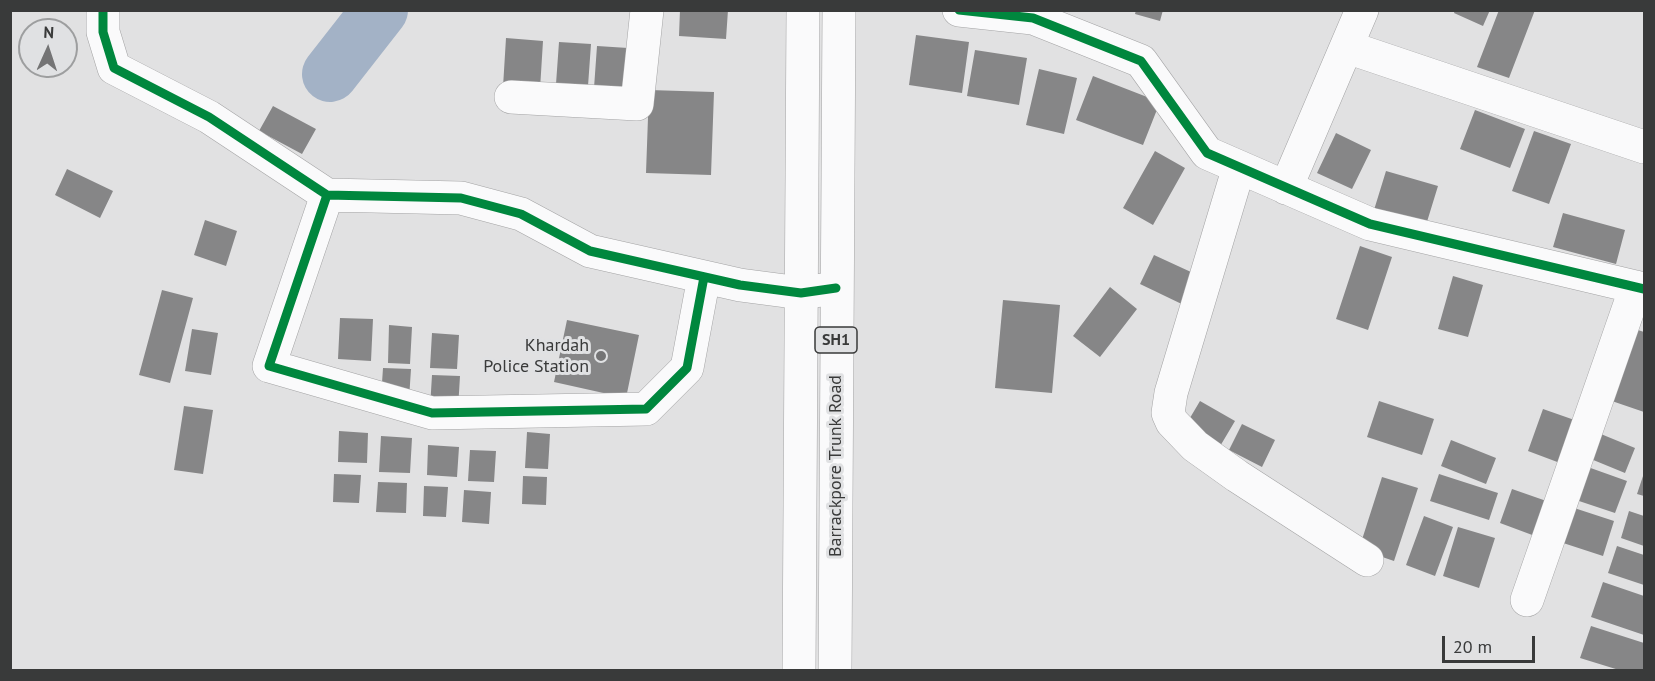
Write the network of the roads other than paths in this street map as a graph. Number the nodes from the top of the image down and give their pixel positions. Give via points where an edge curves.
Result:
1 (103, 10) edge
2 (647, 10) edge
3 (802, 10) edge
4 (839, 10) edge
5 (959, 10) edge
6 (1362, 10) edge
7 (1034, 14) edge
8 (1347, 47) junction
9 (511, 97) dead end
10 (1644, 147) edge
11 (1239, 167) junction
12 (1286, 188) junction
13 (327, 195) junction
14 (704, 277) junction
15 (836, 288) junction
16 (1640, 288) edge
17 (801, 292) junction
18 (1367, 560) dead end
19 (1527, 600) dead end
20 (799, 670) edge
21 (835, 670) edge

1 - 13 street via 103,32 114,68 209,117
2 - 9 street via 637,104
3 - 17 street, Barrackpore Trunk Road / SH1
4 - 15 street, Barrackpore Trunk Road / SH1
5 - 7 street
6 - 8 street
7 - 11 street via 1141,61 1207,153
8 - 10 street
8 - 12 street
11 - 12 street
11 - 18 street via 1168,413 1195,446
12 - 16 street via 1370,224
13 - 14 street via 461,198 521,214 590,251
13 - 14 street via 269,366 432,413 646,409 687,368
14 - 17 street
15 - 17 street
15 - 21 street, Barrackpore Trunk Road / SH1
16 - 19 street
17 - 20 street, Barrackpore Trunk Road / SH1

